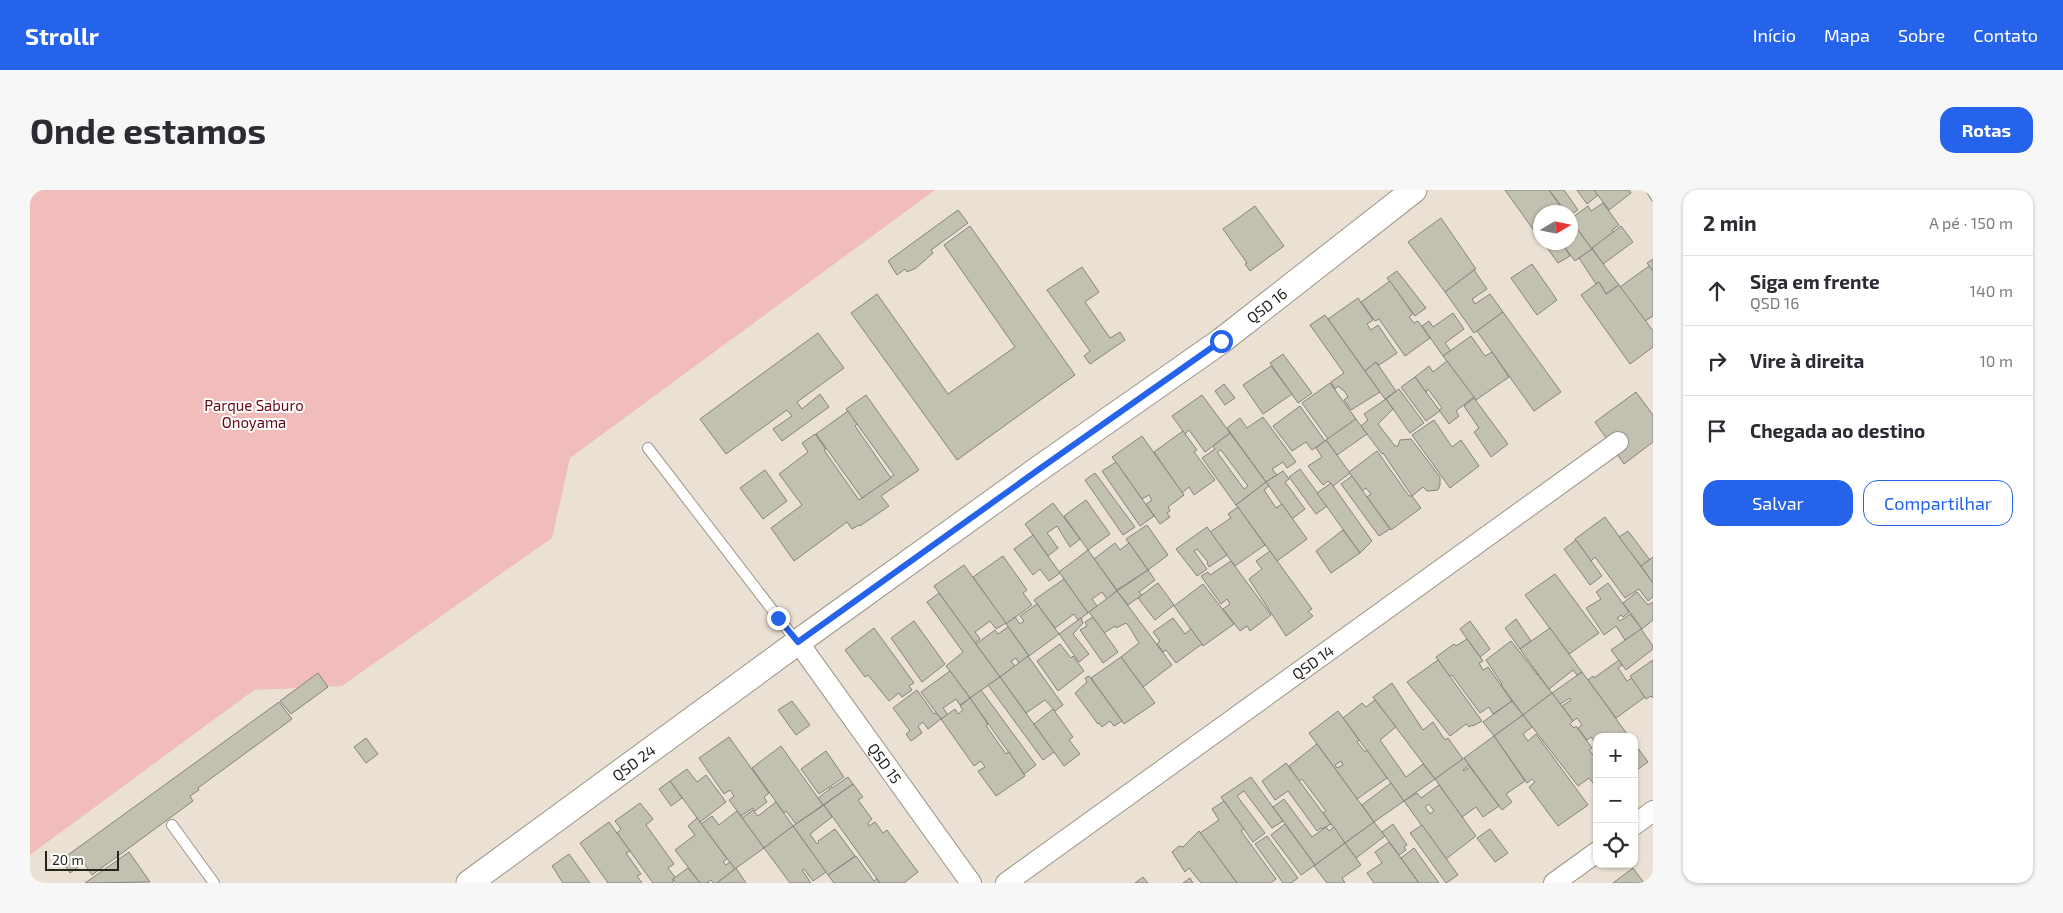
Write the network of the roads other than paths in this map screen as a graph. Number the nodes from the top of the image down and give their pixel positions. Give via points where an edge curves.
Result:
1 (1414, 190) edge
2 (1618, 442) dead end
3 (648, 448) dead end
4 (798, 642) junction
5 (1653, 811) edge
6 (1637, 823) edge
7 (172, 825) dead end
8 (1593, 855) edge
9 (214, 883) edge
10 (469, 883) edge
11 (971, 883) edge
12 (1006, 883) edge
13 (1554, 883) edge

1 - 4 street, QSD 16 via 1221,341
2 - 12 street, QSD 14
3 - 4 lane
4 - 10 street, QSD 24
4 - 11 street, QSD 15
5 - 6 street
7 - 9 lane
8 - 13 street

